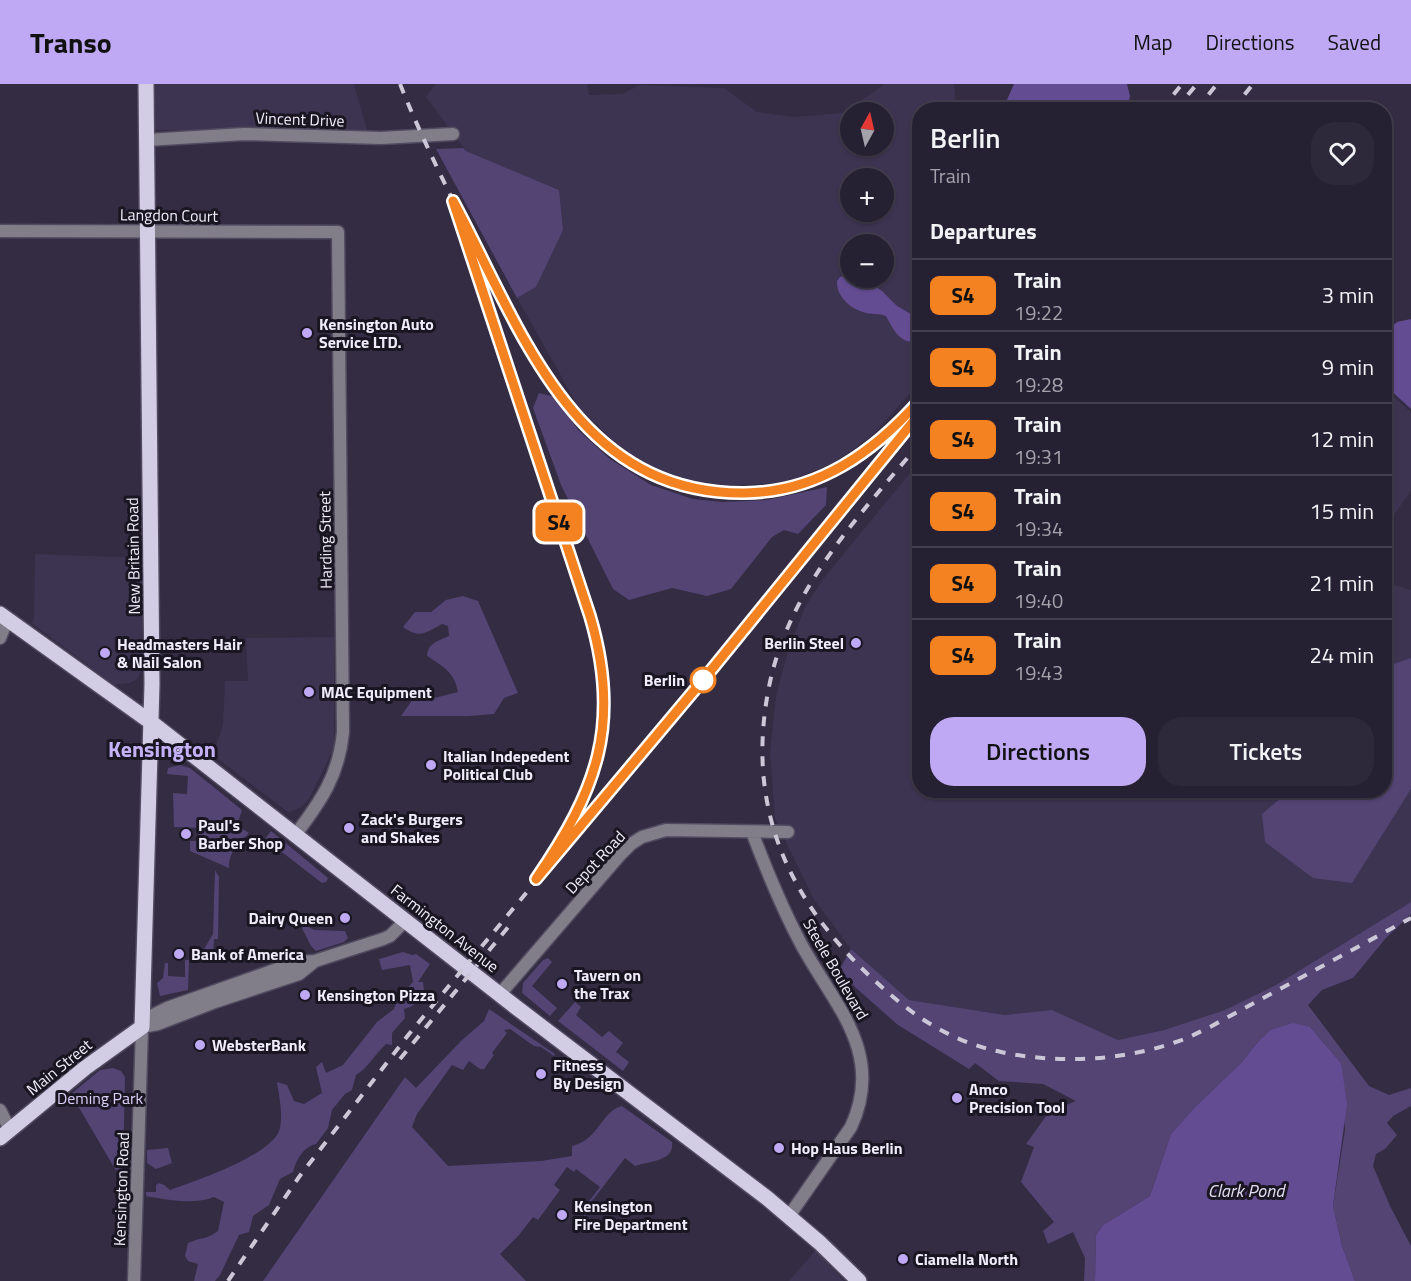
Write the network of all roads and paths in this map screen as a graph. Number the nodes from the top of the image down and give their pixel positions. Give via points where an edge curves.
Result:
1 (146, 84) edge
2 (453, 134) dead end
3 (147, 140) junction
4 (0, 231) edge
5 (148, 231) junction
6 (338, 232) joint
7 (4, 617) edge
8 (0, 638) edge
9 (152, 723) junction
10 (752, 832) junction
11 (788, 832) dead end
12 (296, 834) junction
13 (406, 920) junction
14 (500, 994) junction
15 (142, 1027) junction
16 (0, 1110) edge
17 (5, 1134) edge
18 (789, 1216) junction
19 (135, 1281) edge
20 (859, 1281) edge

1 - 3 main road, New Britain Road
2 - 3 street, Vincent Drive via 381,138 244,134
3 - 5 main road, New Britain Road
4 - 5 street, Langdon Court
5 - 6 street, Langdon Court
5 - 9 main road, New Britain Road
6 - 12 street, Harding Street via 344,732 331,783
7 - 8 street
7 - 9 main road, Farmington Avenue
9 - 12 main road, Farmington Avenue
9 - 15 main road, New Britain Road
10 - 11 street, Depot Road
10 - 14 street, Depot Road via 666,830 634,842
10 - 18 street, Steele Boulevard via 796,934 849,1023 861,1064 861,1099 851,1127
12 - 13 main road, Farmington Avenue
13 - 14 main road, Farmington Avenue
13 - 15 street, Main Street via 390,936 315,961 303,972 284,973 199,1001 158,1024
14 - 18 main road, Farmington Avenue
15 - 17 main road, Main Street
15 - 19 street, Kensington Road
16 - 17 street
18 - 20 main road, Farmington Avenue

